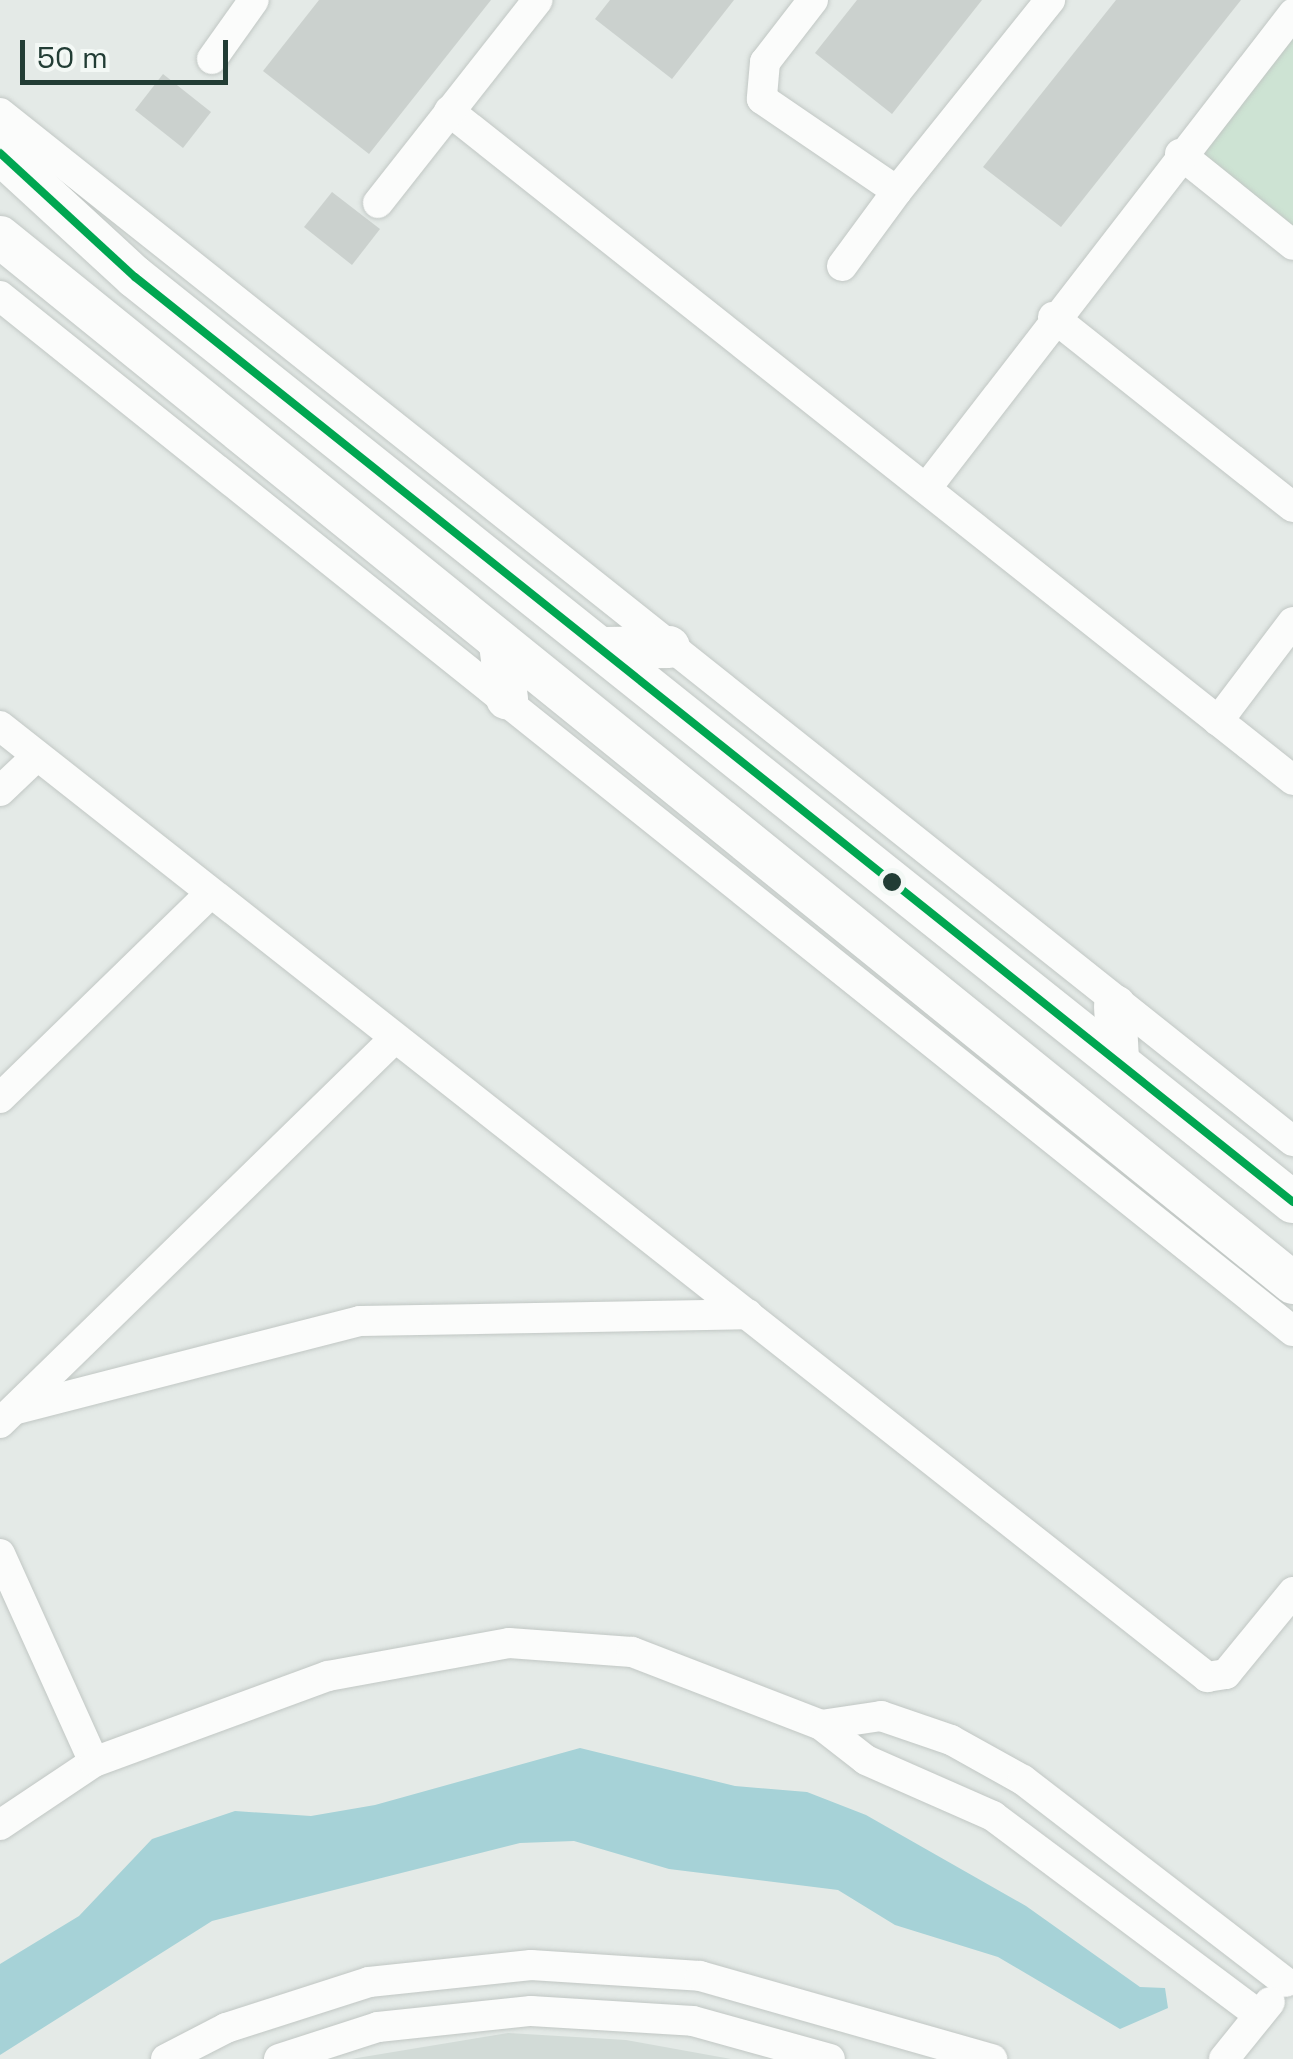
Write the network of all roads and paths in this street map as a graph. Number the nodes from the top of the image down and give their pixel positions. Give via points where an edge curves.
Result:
1 (254, 0) edge
2 (538, 0) edge
3 (813, 0) edge
4 (1050, 0) edge
5 (1293, 14) edge
6 (212, 59) dead end
7 (449, 111) junction
8 (0, 112) edge
9 (0, 152) edge
10 (1180, 154) junction
11 (897, 191) junction
12 (378, 203) dead end
13 (0, 237) edge
14 (1293, 245) edge
15 (842, 266) dead end
16 (0, 296) edge
17 (1053, 316) junction
18 (928, 486) junction
19 (1293, 507) edge
20 (1293, 622) edge
21 (500, 644) junction
22 (605, 648) junction
23 (669, 648) junction
24 (507, 699) junction
25 (1218, 721) junction
26 (0, 726) edge
27 (38, 756) junction
28 (1293, 780) edge
29 (0, 791) edge
30 (208, 896) junction
31 (1115, 1006) junction
32 (393, 1040) junction
33 (1118, 1060) junction
34 (0, 1098) edge
35 (1293, 1141) edge
36 (1293, 1202) edge
37 (1293, 1283) edge
38 (748, 1314) junction
39 (1293, 1331) edge
40 (9, 1416) edge
41 (0, 1554) edge
42 (1293, 1592) edge
43 (821, 1725) junction
44 (94, 1762) junction
45 (0, 1825) edge
46 (1289, 1977) edge
47 (1259, 2015) junction
48 (166, 2059) edge
49 (279, 2059) edge
50 (830, 2059) edge
51 (992, 2059) edge
52 (1224, 2059) edge

1 - 6 street
2 - 7 street
3 - 11 street via 764,62 762,99
4 - 11 street
5 - 10 street
7 - 12 street
7 - 18 street
8 - 23 street
9 - 22 street via 135,277
10 - 14 street
10 - 17 street
11 - 15 street
13 - 21 street
16 - 24 street
17 - 18 street
17 - 19 street
18 - 25 street
20 - 25 street
21 - 24 street
21 - 37 street
22 - 23 street
22 - 33 street
23 - 31 street
24 - 39 street
25 - 28 street
26 - 27 street
27 - 29 street
27 - 30 street
30 - 32 street
30 - 34 street
31 - 33 street
31 - 35 street
32 - 38 street
32 - 40 street
33 - 36 street
38 - 40 street via 360,1321
38 - 42 street via 1207,1677 1226,1674
41 - 44 street
43 - 44 street via 632,1652 509,1643 328,1676
43 - 46 street via 881,1716 951,1740 1023,1780
43 - 47 street via 866,1760 993,1816
44 - 45 street
46 - 47 street
47 - 52 street
48 - 51 street via 226,2028 369,1982 530,1965 700,1976
49 - 50 street via 378,2027 531,2010 693,2021

